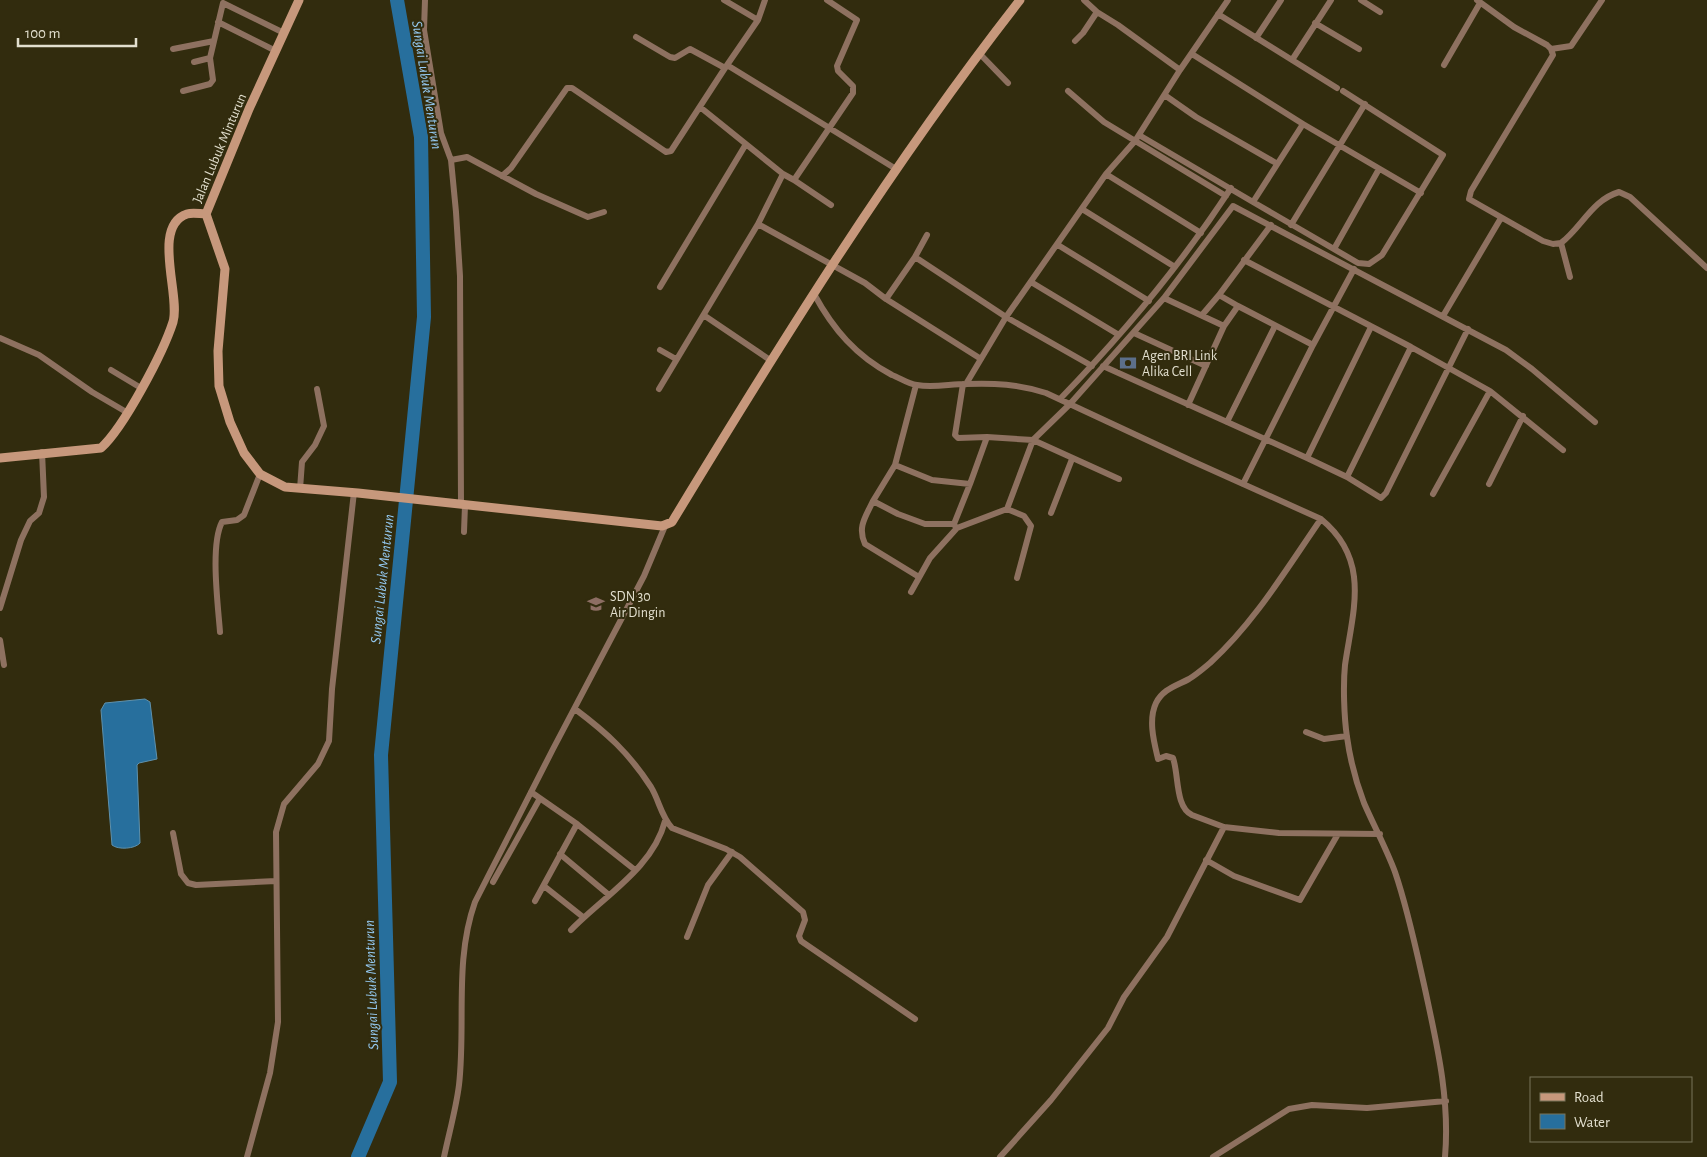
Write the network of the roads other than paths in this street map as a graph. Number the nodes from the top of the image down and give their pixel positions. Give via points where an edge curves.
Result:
1 (300, 0) edge
2 (425, 0) edge
3 (724, 0) edge
4 (765, 0) edge
5 (827, 0) edge
6 (1020, 0) edge
7 (1084, 0) edge
8 (1228, 0) edge
9 (1281, 0) edge
10 (1331, 0) edge
11 (1361, 0) edge
12 (1602, 0) edge
13 (220, 2) edge
14 (1479, 2) edge
15 (1097, 12) junction
16 (1380, 12) dead end
17 (1218, 14) junction
18 (758, 20) junction
19 (218, 22) junction
20 (1316, 23) junction
21 (284, 33) junction
22 (636, 38) dead end
23 (1256, 38) junction
24 (214, 41) junction
25 (1075, 41) dead end
26 (173, 49) dead end
27 (1359, 49) dead end
28 (1552, 49) junction
29 (276, 51) junction
30 (978, 53) junction
31 (1192, 54) junction
32 (210, 58) junction
33 (1292, 60) junction
34 (194, 62) dead end
35 (1444, 65) dead end
36 (726, 66) junction
37 (1180, 70) junction
38 (1008, 83) dead end
39 (183, 91) dead end
40 (1068, 91) dead end
41 (1166, 96) junction
42 (1364, 104) junction
43 (700, 107) junction
44 (1303, 124) junction
45 (831, 128) junction
46 (1137, 138) junction
47 (746, 144) junction
48 (1340, 145) junction
49 (450, 160) junction
50 (1276, 163) junction
51 (896, 169) junction
52 (1379, 169) junction
53 (783, 174) junction
54 (1106, 174) junction
55 (502, 176) junction
56 (794, 180) junction
57 (1231, 188) junction
58 (1421, 193) junction
59 (1226, 196) junction
60 (1253, 202) junction
61 (832, 205) dead end
62 (1082, 209) junction
63 (604, 212) dead end
64 (206, 214) junction
65 (1501, 218) junction
66 (758, 224) junction
67 (1271, 225) junction
68 (1291, 225) junction
69 (1202, 233) junction
70 (927, 235) dead end
71 (1561, 243) junction
72 (1058, 245) junction
73 (1334, 249) junction
74 (915, 256) junction
75 (1244, 260) junction
76 (832, 265) junction
77 (1175, 267) junction
78 (1707, 268) edge
79 (1354, 269) junction
80 (1570, 277) dead end
81 (1030, 282) junction
82 (660, 287) dead end
83 (814, 294) junction
84 (1219, 295) junction
85 (1164, 298) junction
86 (886, 299) junction
87 (1149, 301) junction
88 (1238, 306) junction
89 (1334, 306) junction
90 (1202, 315) junction
91 (705, 316) junction
92 (1443, 316) junction
93 (1006, 317) junction
94 (1224, 326) junction
95 (1274, 326) junction
96 (1371, 327) junction
97 (1468, 329) junction
98 (1134, 333) junction
99 (1120, 335) junction
100 (0, 338) edge
101 (1313, 345) junction
102 (1411, 347) junction
103 (660, 350) dead end
104 (676, 359) junction
105 (981, 359) junction
106 (770, 360) junction
107 (1092, 366) junction
108 (1103, 366) junction
109 (1206, 366) junction
110 (1450, 367) junction
111 (111, 370) dead end
112 (965, 384) junction
113 (916, 385) junction
114 (142, 388) junction
115 (317, 389) dead end
116 (660, 389) dead end
117 (1490, 391) junction
118 (1060, 399) junction
119 (1070, 404) junction
120 (1188, 405) junction
121 (128, 413) junction
122 (1523, 416) junction
123 (1227, 422) junction
124 (1595, 422) dead end
125 (988, 437) junction
126 (1266, 439) junction
127 (1032, 440) junction
128 (1563, 450) dead end
129 (42, 452) junction
130 (0, 458) edge
131 (1307, 458) junction
132 (1072, 459) junction
133 (895, 465) junction
134 (260, 474) junction
135 (1346, 477) junction
136 (1119, 479) dead end
137 (970, 484) junction
138 (1243, 484) junction
139 (1489, 484) dead end
140 (300, 489) junction
141 (358, 493) junction
142 (1433, 494) dead end
143 (873, 500) junction
144 (463, 505) junction
145 (1007, 508) junction
146 (1051, 513) dead end
147 (1321, 519) junction
148 (665, 526) junction
149 (955, 526) junction
150 (464, 532) dead end
151 (919, 577) junction
152 (1016, 578) dead end
153 (911, 592) dead end
154 (0, 608) edge
155 (220, 632) dead end
156 (0, 640) edge
157 (4, 665) dead end
158 (575, 709) junction
159 (1306, 732) dead end
160 (1347, 736) junction
161 (531, 792) junction
162 (539, 800) junction
163 (665, 821) junction
164 (577, 824) junction
165 (1224, 827) junction
166 (173, 833) dead end
167 (1338, 834) junction
168 (1380, 834) junction
169 (732, 852) junction
170 (560, 854) junction
171 (1206, 860) junction
172 (635, 870) junction
173 (276, 881) junction
174 (493, 882) dead end
175 (544, 886) junction
176 (609, 895) junction
177 (535, 901) dead end
178 (583, 917) junction
179 (571, 930) dead end
180 (687, 937) dead end
181 (915, 1019) dead end
182 (1446, 1101) junction
183 (247, 1157) edge
184 (444, 1157) edge
185 (1000, 1157) edge
186 (1213, 1157) edge
187 (1445, 1157) edge

1 - 21 street, Jalan Lubuk Minturun
2 - 49 street via 424,30 441,133
3 - 18 street
4 - 18 street
5 - 45 street via 856,20 837,66 854,90
6 - 30 street
7 - 15 street
8 - 17 street
9 - 23 street
10 - 20 street
11 - 16 street
12 - 28 street via 1571,46
13 - 19 street
13 - 21 street
14 - 28 street via 1514,28
14 - 35 street
15 - 25 street
15 - 37 street
17 - 23 street
17 - 31 street
18 - 36 street
19 - 24 street
19 - 29 street
20 - 27 street
20 - 33 street
21 - 29 street, Jalan Lubuk Minturun
22 - 36 street via 670,58 690,49
23 - 33 street
24 - 26 street
24 - 32 street
28 - 65 street via 1550,61 1468,195 1472,202
29 - 64 street, Jalan Lubuk Minturun
30 - 38 street
30 - 51 street
31 - 37 street
31 - 44 street
32 - 34 street
32 - 39 street via 212,82
33 - 42 street
36 - 43 street
36 - 45 street
37 - 41 street
40 - 46 street via 1104,122
41 - 46 street
41 - 50 street
42 - 48 street
42 - 58 street via 1443,153
43 - 47 street
43 - 55 street via 673,149 667,152 572,88 567,88 523,153
44 - 48 street
44 - 50 street
45 - 51 street
45 - 56 street
46 - 54 street
46 - 57 street
46 - 59 street
47 - 53 street
47 - 82 street
48 - 52 street
48 - 68 street
49 - 55 street via 467,157
49 - 144 street via 460,276
50 - 60 street
51 - 76 street
52 - 58 street
52 - 73 street
53 - 56 street
53 - 66 street
54 - 62 street
54 - 69 street
55 - 63 street via 588,218
56 - 61 street
57 - 59 street
57 - 60 street
58 - 73 street via 1376,261 1358,263
59 - 69 street
60 - 68 street
62 - 72 street
62 - 77 street
64 - 114 street via 184,216 170,237 168,258 175,306 173,321
64 - 134 street, Jalan Lubuk Minturun via 225,270 218,351 219,386 244,453
65 - 71 street via 1543,241
65 - 92 street
66 - 76 street
66 - 91 street
67 - 75 street
67 - 79 street
67 - 85 street via 1233,206
68 - 73 street
69 - 77 street
70 - 74 street
71 - 78 street via 1604,199 1618,192 1630,197
71 - 80 street
72 - 81 street
72 - 87 street
74 - 86 street
74 - 93 street
75 - 84 street
75 - 89 street
76 - 83 street
76 - 86 street
77 - 87 street
79 - 89 street
79 - 92 street
81 - 93 street
81 - 99 street
83 - 106 street
83 - 113 street via 825,315 850,346 875,366
84 - 88 street
84 - 90 street
85 - 90 street
85 - 98 street
86 - 105 street
87 - 99 street
88 - 94 street
88 - 95 street
89 - 96 street
89 - 101 street
90 - 94 street
91 - 104 street
91 - 106 street
92 - 97 street
93 - 105 street
93 - 107 street
94 - 109 street
95 - 101 street
95 - 123 street
96 - 102 street
96 - 131 street
97 - 110 street
97 - 124 street via 1520,359
98 - 108 street
98 - 109 street
99 - 107 street
100 - 121 street via 39,355
101 - 126 street
102 - 110 street
102 - 135 street
103 - 104 street
104 - 116 street
105 - 112 street
106 - 148 street via 672,522
107 - 118 street
108 - 119 street
108 - 120 street
109 - 120 street
110 - 117 street
110 - 135 street via 1384,496 1377,498
111 - 114 street
112 - 113 street
112 - 118 street via 1023,386
112 - 125 street via 955,435 958,438
113 - 133 street
114 - 121 street
115 - 140 street via 324,426 302,462
117 - 122 street
117 - 142 street
118 - 119 street
119 - 127 street
119 - 138 street
120 - 123 street
121 - 129 street via 110,440 100,448
122 - 128 street
122 - 139 street
123 - 126 street
125 - 127 street
125 - 137 street
126 - 131 street
126 - 138 street
127 - 132 street
127 - 145 street
129 - 130 street
129 - 154 street via 44,497 39,513 30,522 22,540
131 - 135 street
132 - 136 street
132 - 146 street
133 - 137 street via 932,480
133 - 143 street
134 - 140 street, Jalan Lubuk Minturun via 276,483
134 - 155 street via 244,515 237,520 222,522 219,529 216,544
137 - 149 street
138 - 147 street
140 - 141 street, Jalan Lubuk Minturun
141 - 144 street, Jalan Lubuk Minturun
141 - 173 street via 332,689 329,741 318,764 284,804 276,832
143 - 149 street via 925,524
143 - 151 street via 861,524 865,544
144 - 148 street, Jalan Lubuk Minturun
144 - 150 street
145 - 149 street
145 - 152 street via 1024,516 1031,526
147 - 160 street via 1336,532 1352,559 1356,596 1345,668
147 - 165 street via 1268,596 1222,651 1190,679 1167,690 1153,713 1158,759 1173,758 1184,809
148 - 158 street via 644,576
149 - 151 street
151 - 153 street
156 - 157 street
158 - 161 street
158 - 163 street via 624,750 652,789
159 - 160 street via 1324,739
160 - 168 street via 1361,794
161 - 162 street
161 - 184 street via 475,902 465,933 459,1085
162 - 164 street
162 - 174 street
163 - 169 street via 680,832
163 - 172 street via 662,836
164 - 170 street
164 - 172 street
165 - 167 street via 1279,834
165 - 171 street
166 - 173 street via 182,874 188,883
167 - 168 street
167 - 171 street via 1300,900 1234,876
168 - 182 street via 1412,929 1440,1057
169 - 180 street via 708,885
169 - 181 street via 803,912 805,920 799,936 801,941
170 - 175 street
170 - 176 street
171 - 185 street via 1167,937 1124,997 1108,1028 1037,1118
172 - 176 street
173 - 183 street via 278,1022 270,1073
175 - 177 street
175 - 178 street
176 - 178 street
178 - 179 street
182 - 186 street via 1367,1108 1312,1105 1289,1109
182 - 187 street

